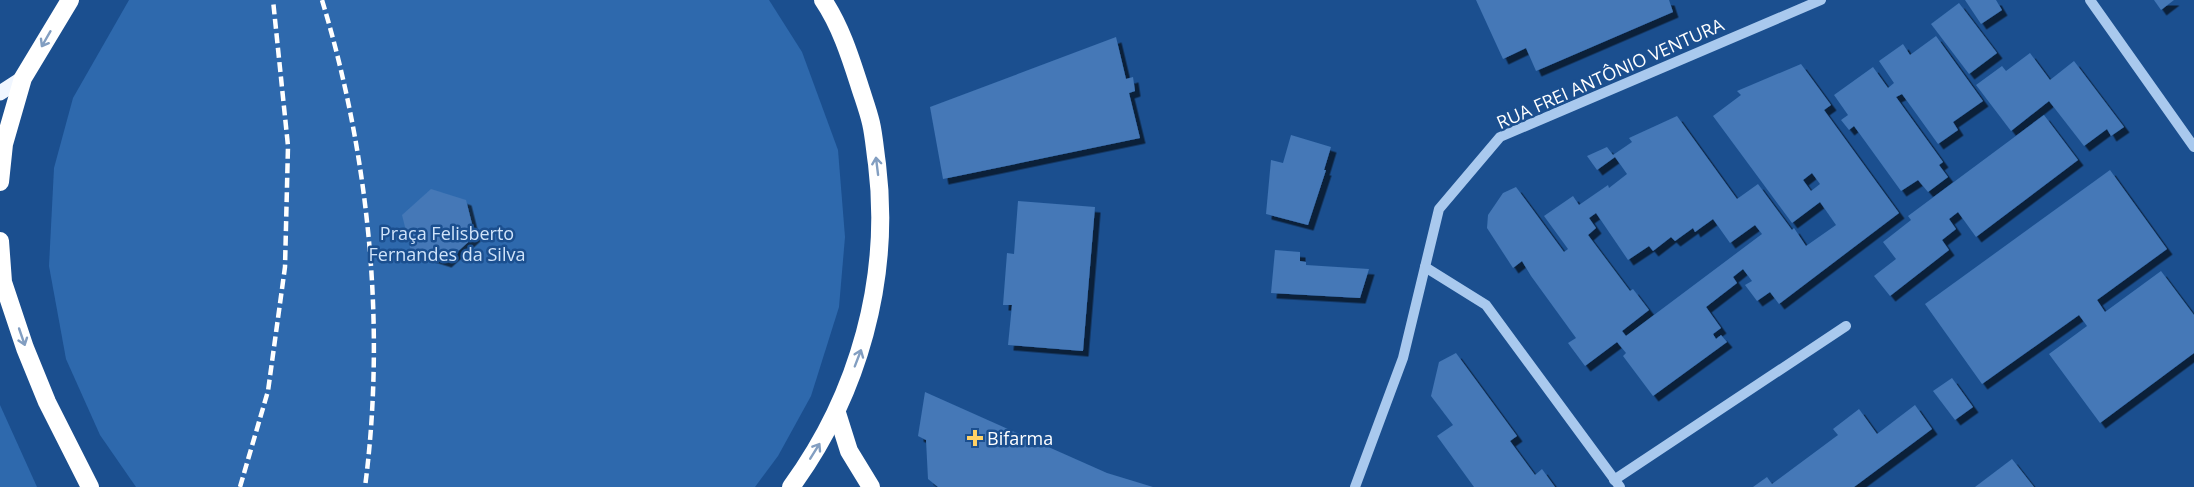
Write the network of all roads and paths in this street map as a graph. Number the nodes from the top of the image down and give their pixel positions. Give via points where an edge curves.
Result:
1 (70, 0) edge
2 (823, 0) edge
3 (1821, 0) edge
4 (2090, 0) edge
5 (24, 78) junction
6 (0, 93) edge
7 (2194, 147) edge
8 (0, 182) edge
9 (0, 241) edge
10 (1425, 267) junction
11 (2, 280) edge
12 (1846, 326) dead end
13 (837, 413) junction
14 (1617, 483) edge
15 (90, 487) edge
16 (791, 487) edge
17 (871, 487) edge
18 (1355, 487) edge

1 -> 5 highway
13 -> 2 highway via 863,344 870,312 878,272 881,198 872,125 850,55
3 - 10 street, RUA FREI ANTÔNIO VENTURA via 1500,136 1439,209
4 - 7 street
5 - 6 main road
5 - 8 highway via 4,144
9 - 11 highway
10 - 14 street via 1486,305
10 - 18 street, RUA FREI ANTÔNIO VENTURA via 1402,358
11 -> 15 highway via 47,402
12 - 14 street
16 -> 13 highway
13 - 17 highway via 849,451

